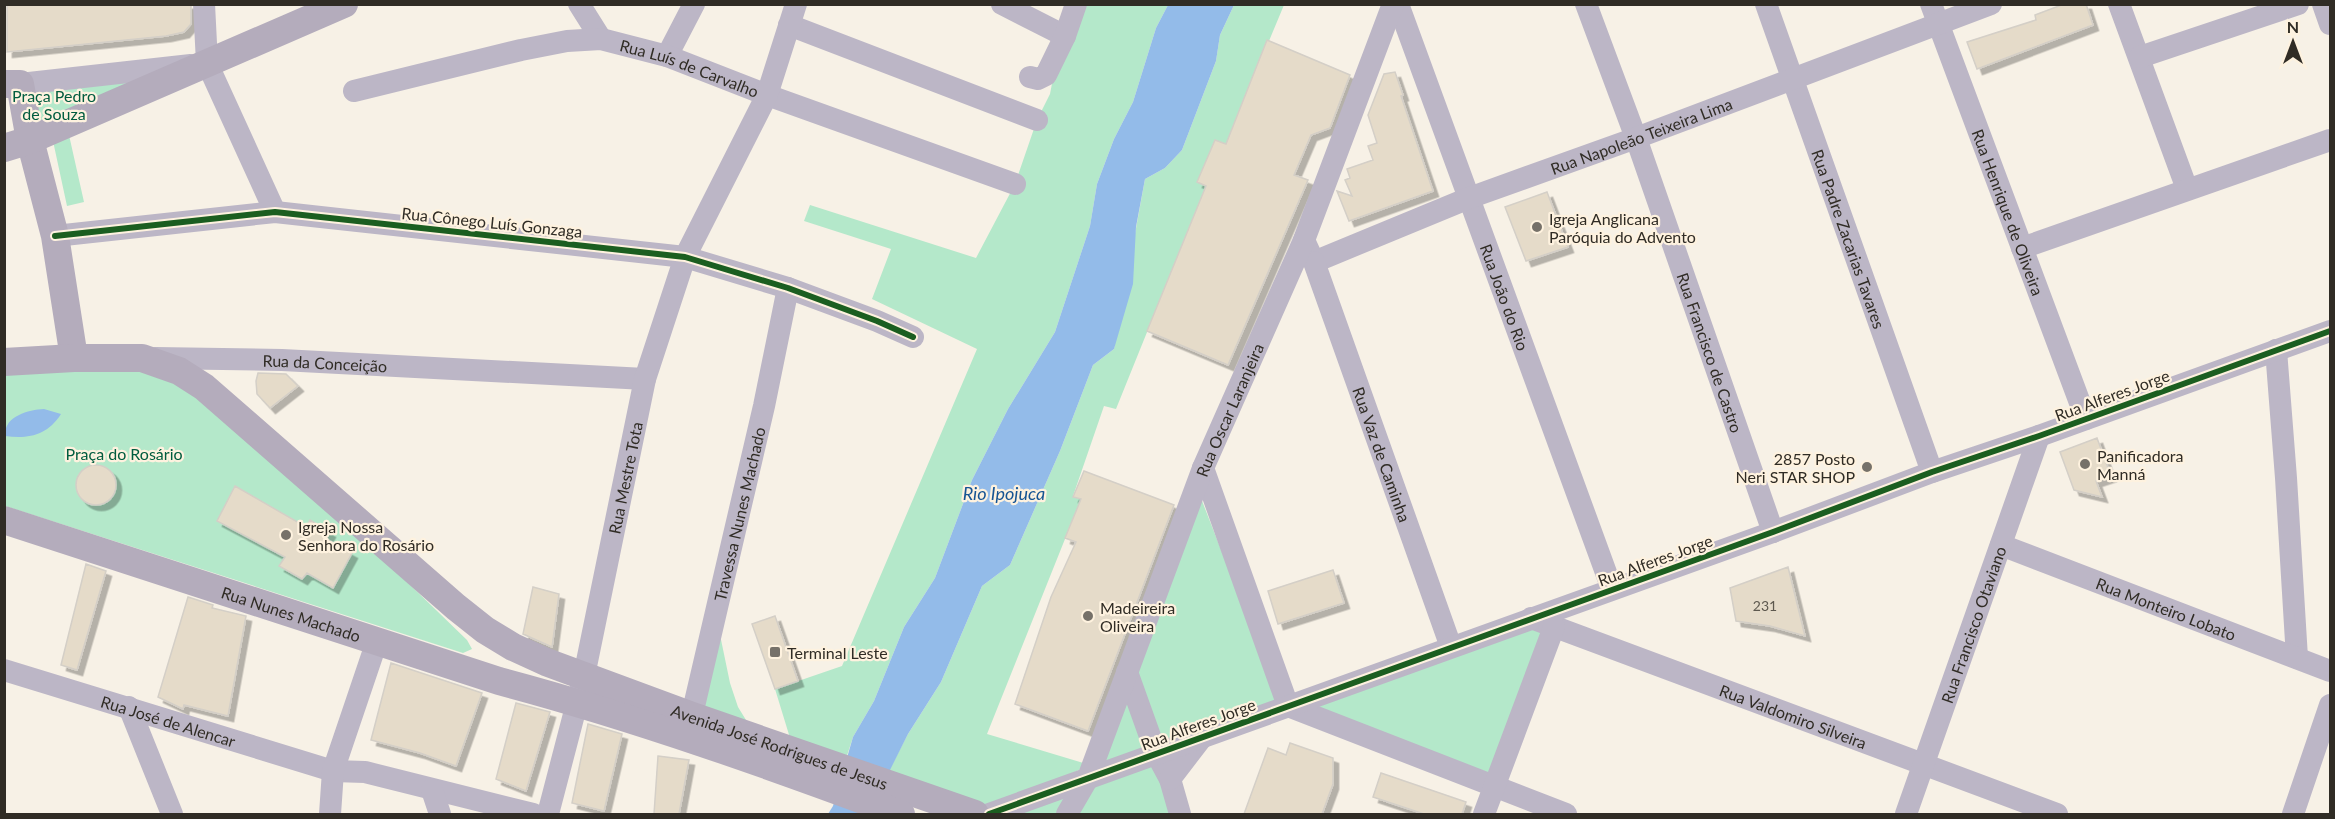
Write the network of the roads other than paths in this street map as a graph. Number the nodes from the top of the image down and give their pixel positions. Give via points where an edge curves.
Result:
1 (204, 4) edge
2 (344, 4) edge
3 (579, 4) edge
4 (694, 4) edge
5 (1002, 4) edge
6 (1076, 4) edge
7 (1393, 4) edge
8 (1398, 4) edge
9 (1586, 4) edge
10 (1766, 4) edge
11 (1992, 4) edge
12 (2119, 4) edge
13 (2298, 4) edge
14 (2323, 4) edge
15 (792, 15) edge
16 (1935, 15) edge
17 (2331, 24) edge
18 (1065, 36) junction
19 (601, 39) junction
20 (667, 56) junction
21 (2140, 57) junction
22 (207, 63) junction
23 (1030, 77) dead end
24 (1794, 79) junction
25 (12, 84) edge
26 (354, 91) dead end
27 (767, 95) junction
28 (1037, 120) dead end
29 (1636, 138) junction
30 (2331, 140) edge
31 (17, 144) edge
32 (1015, 184) dead end
33 (2187, 189) junction
34 (1469, 198) junction
35 (275, 212) junction
36 (55, 236) junction
37 (1304, 240) junction
38 (2022, 248) junction
39 (685, 257) junction
40 (1314, 262) junction
41 (788, 288) junction
42 (2331, 331) edge
43 (913, 337) dead end
44 (2276, 350) junction
45 (74, 358) junction
46 (142, 358) junction
47 (4, 362) edge
48 (645, 379) junction
49 (2086, 419) junction
50 (2039, 436) junction
51 (1203, 468) junction
52 (1932, 471) junction
53 (4, 520) edge
54 (1773, 532) junction
55 (2001, 545) junction
56 (1612, 589) junction
57 (1531, 618) junction
58 (1554, 627) junction
59 (377, 641) junction
60 (1451, 647) junction
61 (2297, 658) junction
62 (4, 670) edge
63 (2331, 671) edge
64 (1127, 672) junction
65 (580, 689) junction
66 (2331, 705) edge
67 (1288, 706) junction
68 (129, 707) junction
69 (689, 728) junction
70 (1203, 736) junction
71 (1156, 753) junction
72 (1923, 766) junction
73 (812, 769) junction
74 (333, 771) junction
75 (1088, 778) junction
76 (1170, 779) junction
77 (1494, 787) junction
78 (432, 790) junction
79 (172, 814) edge
80 (330, 814) edge
81 (440, 814) edge
82 (533, 814) edge
83 (548, 814) edge
84 (901, 814) edge
85 (975, 814) edge
86 (989, 814) edge
87 (1067, 814) edge
88 (1180, 814) edge
89 (1484, 814) edge
90 (1566, 814) edge
91 (1906, 814) edge
92 (2057, 814) edge
93 (2293, 814) edge

1 - 22 street
2 - 22 main road
3 - 19 street
4 - 20 street
5 - 18 street
6 - 18 street
7 - 37 street, Rua Oscar Laranjeira
8 - 34 street, Rua João do Rio
9 - 29 street, Rua Francisco de Castro
10 - 24 street, Rua Padre Zacarias Tavares
11 - 16 street, Rua Napoleão Teixeira Lima
12 - 21 street
13 - 21 street
14 - 17 street
15 - 27 street, Rua Mestre Tota
15 - 28 street
16 - 24 street, Rua Napoleão Teixeira Lima
16 - 38 street, Rua Henrique de Oliveira
18 - 23 street via 1046,75
19 - 20 street, Rua Luís de Carvalho
19 - 26 street, Rua Luís de Carvalho via 521,50
20 - 27 street, Rua Luís de Carvalho
21 - 33 street
22 - 25 street
22 - 31 main road
22 - 35 street
24 - 29 street, Rua Napoleão Teixeira Lima
24 - 52 street, Rua Padre Zacarias Tavares
25 - 31 main road
27 - 32 street, Rua Luís de Carvalho
27 - 39 street, Rua Mestre Tota
29 - 34 street, Rua Napoleão Teixeira Lima
29 - 54 street, Rua Francisco de Castro
30 - 33 street
31 - 36 main road
33 - 38 street
34 - 40 street, Rua Napoleão Teixeira Lima
34 - 56 street, Rua João do Rio
35 - 36 street, Rua Cônego Luís Gonzaga
35 - 39 street, Rua Cônego Luís Gonzaga
36 - 45 main road
37 - 40 street
37 - 51 street, Rua Oscar Laranjeira
38 - 49 street, Rua Henrique de Oliveira
39 - 41 street, Rua Cônego Luís Gonzaga
39 - 48 street, Rua Mestre Tota
40 - 60 street, Rua Vaz de Caminha
41 - 43 street, Rua Cônego Luís Gonzaga
41 - 69 street, Travessa Nunes Machado
42 - 44 street, Rua Alferes Jorge
44 - 49 street, Rua Alferes Jorge
44 - 61 street
45 - 46 main road, Rua da Conceição
45 - 47 main road, Rua da Conceição
46 - 48 street, Rua da Conceição via 282,360
46 - 65 main road via 179,371 204,387 456,607 485,630
48 - 65 street, Rua Mestre Tota
49 - 50 street, Rua Alferes Jorge
50 - 52 street, Rua Alferes Jorge
50 - 55 street, Rua Francisco Otaviano
51 - 64 street, Rua Oscar Laranjeira
51 - 67 street
52 - 54 street, Rua Alferes Jorge
53 - 59 main road, Rua Nunes Machado
54 - 56 street, Rua Alferes Jorge
55 - 61 street, Rua Monteiro Lobato
55 - 72 street, Rua Francisco Otaviano
56 - 57 street, Rua Alferes Jorge
57 - 58 street, Rua Valdomiro Silveira
57 - 60 street, Rua Alferes Jorge
58 - 72 street, Rua Valdomiro Silveira
58 - 77 street
59 - 65 main road, Rua Nunes Machado via 499,681
59 - 74 street
60 - 67 street, Rua Alferes Jorge
61 - 63 street, Rua Monteiro Lobato
62 - 68 street, Rua José de Alencar
64 - 71 street, Rua Alferes Jorge
64 - 75 street, Rua Oscar Laranjeira
65 - 69 main road, Avenida José Rodrigues de Jesus
65 - 83 street, Rua Mestre Tota
66 - 93 street
67 - 70 street, Rua Alferes Jorge
67 - 77 street
68 - 74 street, Rua José de Alencar
68 - 79 street
69 - 73 main road, Avenida José Rodrigues de Jesus
70 - 71 street, Rua Alferes Jorge
70 - 76 street, Rua Alferes Jorge
71 - 75 street, Rua Alferes Jorge
71 - 76 street, Rua Alferes Jorge
72 - 91 street, Rua Francisco Otaviano
72 - 92 street, Rua Valdomiro Silveira
73 - 84 main road, Avenida José Rodrigues de Jesus
73 - 85 main road, Avenida José Rodrigues de Jesus
74 - 78 street, Rua José de Alencar via 365,772
74 - 80 street
75 - 86 street, Rua Alferes Jorge
75 - 87 street, Rua Oscar Laranjeira
76 - 88 street, Rua Alferes Jorge
77 - 89 street
77 - 90 street
78 - 81 street
78 - 82 street, Rua José de Alencar

